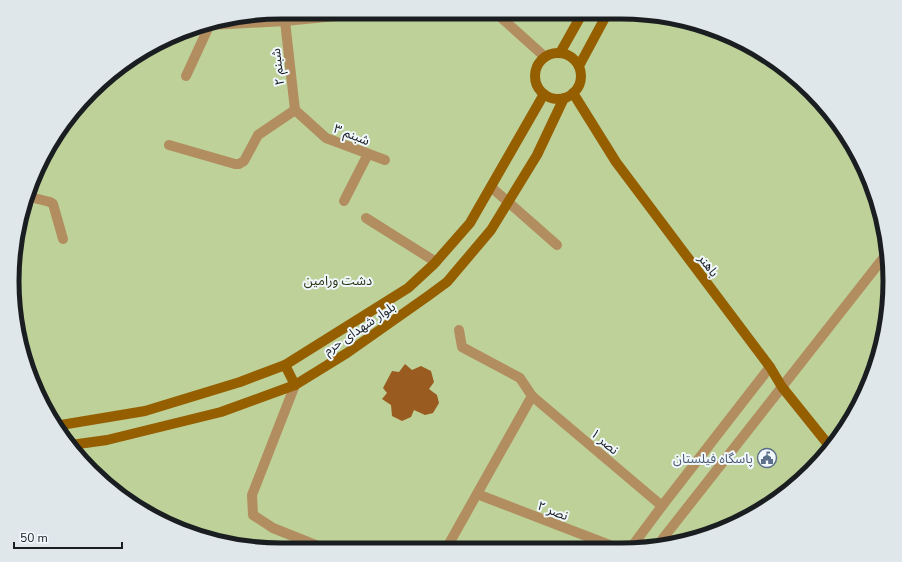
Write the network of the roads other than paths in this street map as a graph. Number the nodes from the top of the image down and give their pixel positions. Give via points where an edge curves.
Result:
1 (303, 19) edge
2 (503, 19) edge
3 (579, 19) edge
4 (604, 19) edge
5 (285, 21) junction
6 (236, 23) edge
7 (206, 30) edge
8 (560, 53) junction
9 (545, 57) junction
10 (579, 66) junction
11 (186, 76) dead end
12 (544, 94) junction
13 (568, 96) junction
14 (295, 110) junction
15 (169, 145) dead end
16 (368, 154) junction
17 (385, 160) dead end
18 (491, 187) junction
19 (33, 198) edge
20 (344, 201) dead end
21 (509, 202) junction
22 (366, 218) dead end
23 (63, 239) dead end
24 (557, 245) dead end
25 (882, 260) edge
26 (436, 262) junction
27 (459, 330) dead end
28 (285, 365) junction
29 (770, 367) junction
30 (295, 385) junction
31 (782, 387) junction
32 (532, 396) junction
33 (62, 425) edge
34 (827, 443) edge
35 (76, 444) edge
36 (477, 494) junction
37 (662, 506) junction
38 (662, 540) edge
39 (635, 542) edge
40 (310, 543) edge
41 (449, 543) edge
42 (604, 543) edge

1 - 5 street
2 - 9 street
3 - 8 main road
4 - 10 main road
5 - 6 street
5 - 14 street, شبنم ۲
7 - 11 street
8 - 9 main road
8 - 10 main road via 568,55
9 - 12 main road via 536,71 538,87
10 - 13 main road via 581,73 578,88
12 - 13 main road via 557,98
12 - 18 main road, بلوار شهدای حرم
13 - 21 main road, بلوار شهدای حرم via 538,155
13 - 29 main road, باهنر
14 - 15 street via 258,135 244,161 239,164
14 - 16 street, شبنم ۳ via 326,138
16 - 17 street, شبنم ۳
16 - 20 street
18 - 21 street
18 - 26 main road, بلوار شهدای حرم via 470,223
19 - 23 street via 52,204
21 - 24 street
21 - 30 main road, بلوار شهدای حرم via 491,230 447,282 346,353
22 - 26 street
25 - 31 street
26 - 28 main road, بلوار شهدای حرم via 408,288
27 - 32 street, نصر ۱ via 462,347 520,378
28 - 30 main road
28 - 33 main road, بلوار شهدای حرم via 240,382 146,411
29 - 31 main road, باهنر
29 - 37 street
30 - 35 main road, بلوار شهدای حرم via 221,412 107,440
30 - 40 street via 252,495 253,515 273,528
31 - 34 main road, باهنر
31 - 38 street
32 - 36 street
32 - 37 street, نصر ۱
36 - 41 street
36 - 42 street, نصر ۲
37 - 39 street

